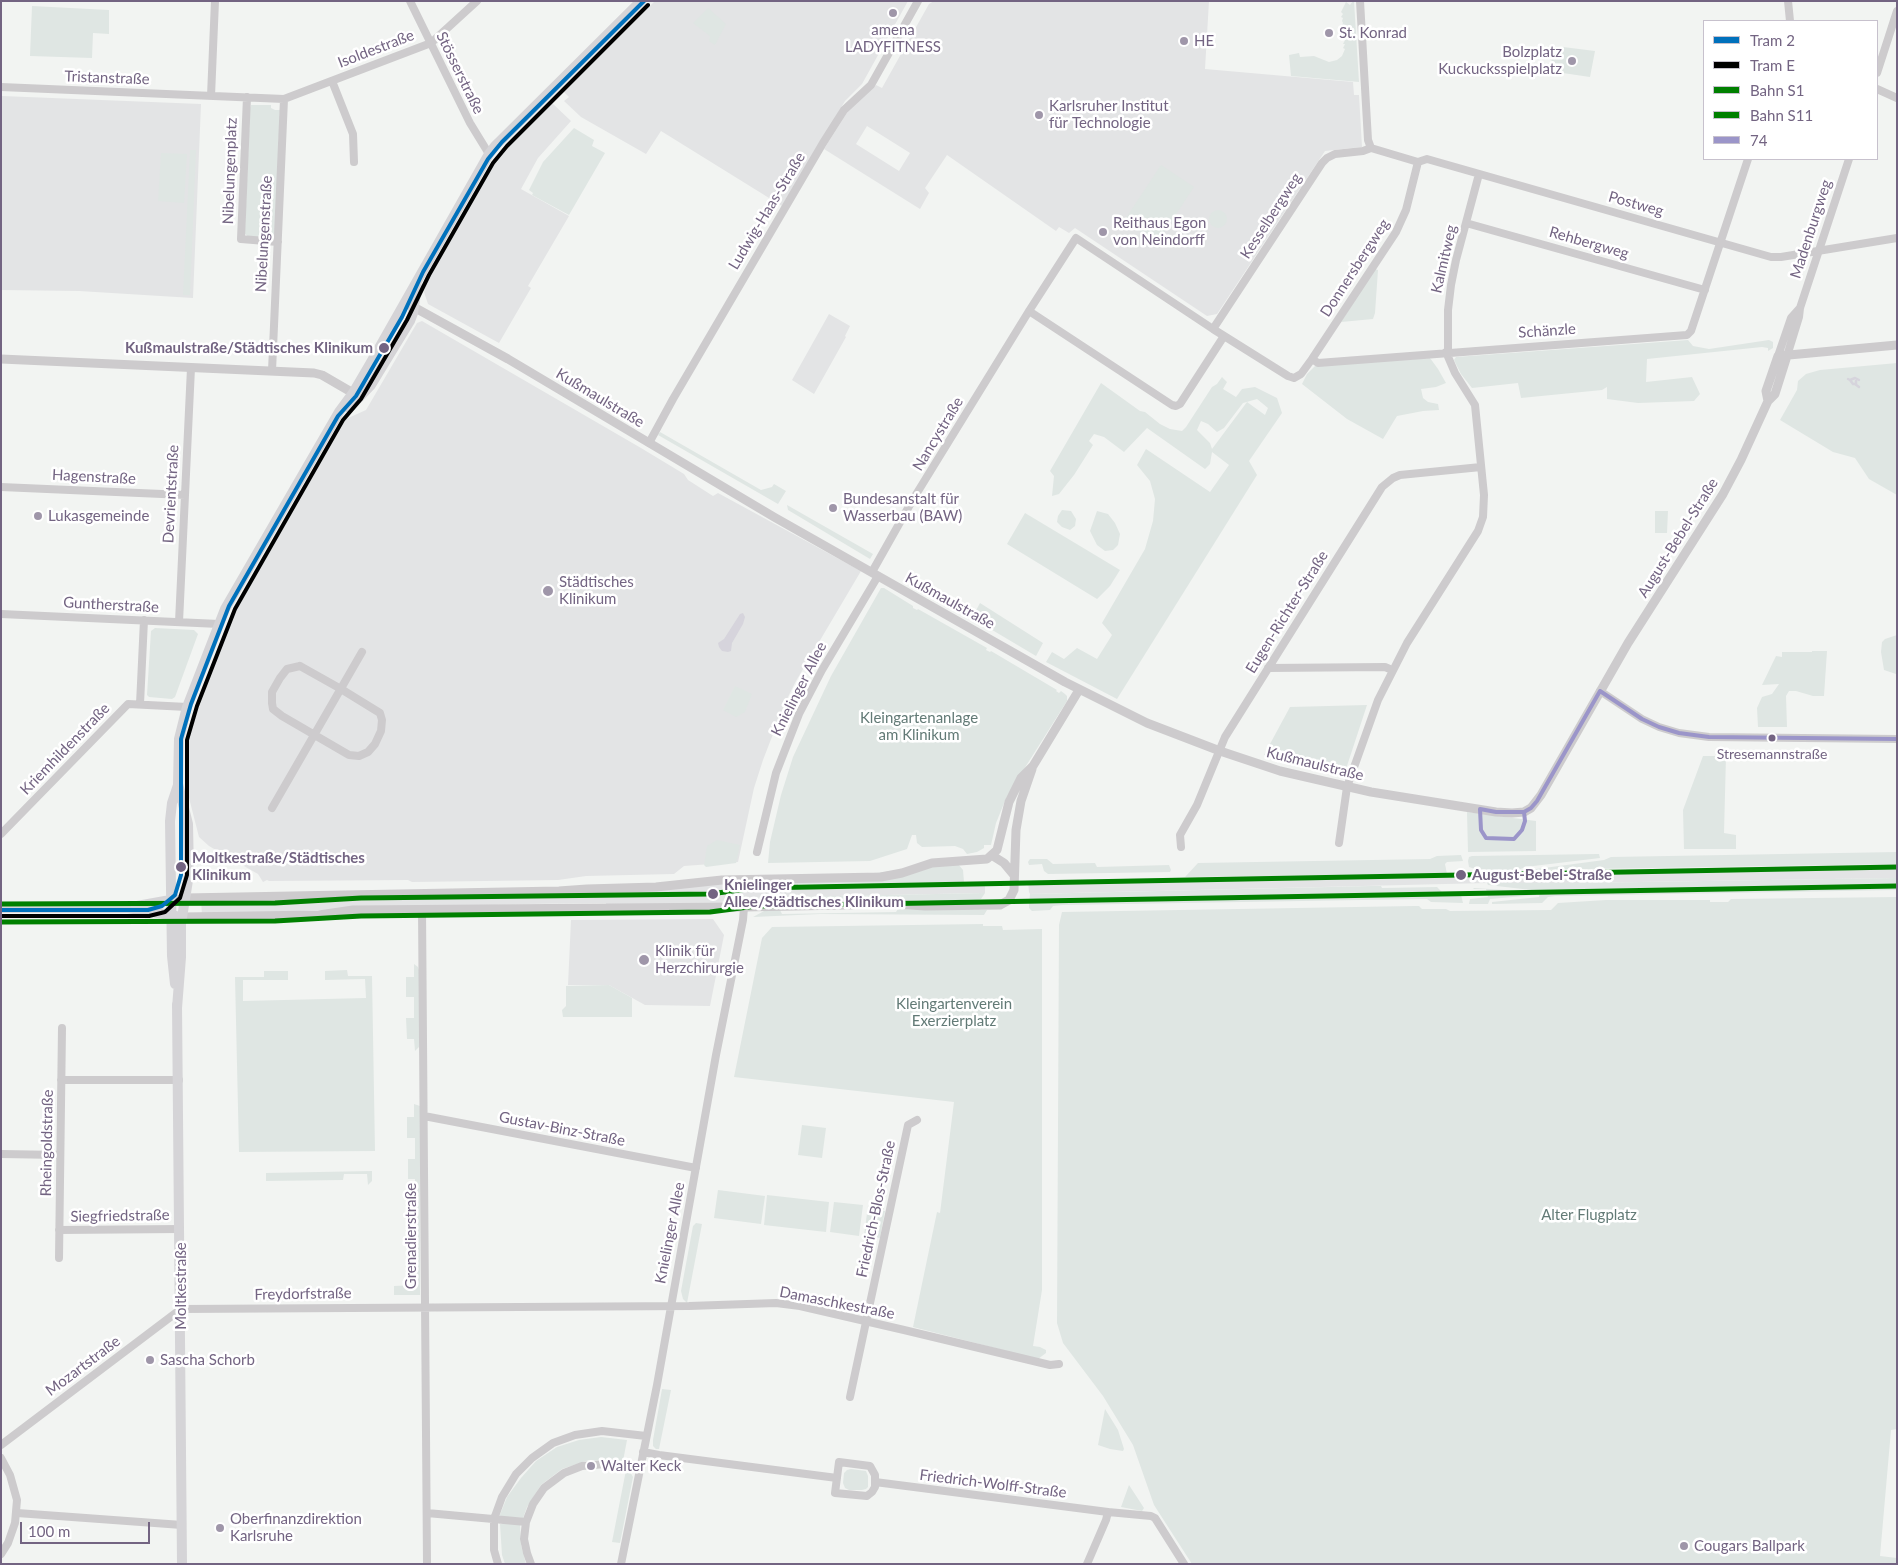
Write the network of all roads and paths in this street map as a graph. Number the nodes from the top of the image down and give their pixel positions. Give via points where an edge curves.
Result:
1 (215, 1) edge
2 (410, 1) edge
3 (477, 1) edge
4 (641, 1) edge
5 (918, 1) edge
6 (1360, 1) edge
7 (1788, 1) edge
8 (1897, 11) edge
9 (1790, 20) edge
10 (430, 43) junction
11 (1878, 70) edge
12 (332, 81) junction
13 (1, 88) edge
14 (1878, 89) edge
15 (211, 96) junction
16 (247, 97) junction
17 (1897, 98) edge
18 (284, 99) junction
19 (1371, 148) junction
20 (489, 154) junction
21 (1748, 160) edge
22 (1849, 160) edge
23 (354, 162) dead end
24 (1418, 162) junction
25 (1480, 174) junction
26 (1466, 223) junction
27 (1897, 238) edge
28 (278, 242) junction
29 (1720, 242) junction
30 (1819, 251) junction
31 (1705, 290) junction
32 (409, 305) junction
33 (1800, 308) junction
34 (1029, 311) junction
35 (1213, 329) junction
36 (1224, 336) junction
37 (1897, 346) edge
38 (1447, 352) junction
39 (1778, 356) junction
40 (1787, 356) junction
41 (1, 359) edge
42 (1312, 359) junction
43 (191, 368) junction
44 (272, 371) junction
45 (1294, 378) joint
46 (353, 393) junction
47 (1768, 401) junction
48 (324, 436) junction
49 (649, 443) junction
50 (1481, 466) junction
51 (1, 487) edge
52 (185, 495) junction
53 (875, 574) junction
54 (1, 614) edge
55 (144, 620) junction
56 (179, 622) junction
57 (219, 624) junction
58 (362, 652) dead end
59 (1268, 668) junction
60 (1392, 670) junction
61 (341, 689) junction
62 (1079, 690) junction
63 (1600, 691) junction
64 (140, 692) junction
65 (128, 704) junction
66 (140, 704) junction
67 (187, 707) junction
68 (315, 735) junction
69 (1897, 739) edge
70 (1220, 751) junction
71 (1033, 766) junction
72 (178, 784) junction
73 (1346, 787) junction
74 (272, 808) dead end
75 (1524, 812) joint
76 (1, 834) edge
77 (1339, 843) dead end
78 (1181, 847) dead end
79 (757, 852) dead end
80 (993, 856) junction
81 (1014, 876) junction
82 (185, 898) junction
83 (170, 900) junction
84 (744, 907) junction
85 (2, 908) edge
86 (128, 908) junction
87 (422, 909) junction
88 (171, 915) junction
89 (182, 917) junction
90 (178, 1008) junction
91 (62, 1028) dead end
92 (61, 1080) junction
93 (179, 1080) junction
94 (424, 1116) junction
95 (917, 1120) dead end
96 (1, 1154) edge
97 (60, 1156) junction
98 (696, 1168) junction
99 (180, 1229) junction
100 (59, 1230) junction
101 (59, 1258) dead end
102 (670, 1305) junction
103 (425, 1307) junction
104 (181, 1309) junction
105 (866, 1322) junction
106 (1059, 1364) dead end
107 (850, 1397) dead end
108 (646, 1436) junction
109 (1, 1445) edge
110 (644, 1452) junction
111 (1, 1458) edge
112 (640, 1469) junction
113 (837, 1478) junction
114 (875, 1482) junction
115 (1108, 1512) junction
116 (17, 1513) junction
117 (427, 1513) junction
118 (494, 1520) junction
119 (526, 1522) junction
120 (182, 1525) junction
121 (1, 1554) edge
122 (182, 1564) edge
123 (427, 1564) edge
124 (498, 1564) edge
125 (531, 1564) edge
126 (621, 1564) edge
127 (1088, 1564) edge
128 (1184, 1564) edge

1 - 15 street
2 - 10 street, Stösserstraße
3 - 10 street
4 - 20 main road, Moltkestraße
5 - 49 street, Ludwig-Haas-Straße via 871,85 844,110 823,143
6 - 19 street
7 - 9 street
8 - 11 street
10 - 12 street, Isoldestraße
10 - 20 street, Stösserstraße
12 - 18 street, Isoldestraße
12 - 23 street, Isoldestraße via 352,134
13 - 15 street, Tristanstraße
14 - 17 street
15 - 16 street, Isoldestraße
16 - 18 street, Isoldestraße
16 - 28 street, Nibelungenplatz via 241,240
18 - 28 street, Nibelungenstraße
19 - 24 street, Postweg
19 - 35 street, Kesselbergweg via 1335,154 1322,163
20 - 32 main road, Moltkestraße via 417,280
21 - 29 street, Schänzle
22 - 30 street, Madenburgweg
24 - 25 street, Postweg via 1427,159
24 - 42 street, Donnersbergweg via 1406,210 1396,232
25 - 26 street, Kalmitweg
25 - 29 street, Postweg
26 - 31 street, Rehbergweg
26 - 38 street, Kalmitweg via 1451,285
27 - 30 street, Postweg
28 - 44 street, Nibelungenstraße
29 - 30 street, Postweg via 1776,257
29 - 31 street, Schänzle
30 - 33 street, Madenburgweg
31 - 38 street, Schänzle via 1687,335
32 - 46 main road, Moltkestraße
32 - 48 main road, Moltkestraße via 410,321 371,385
32 - 49 street, Kußmaulstraße via 508,359
33 - 39 street, Madenburgweg via 1791,318
33 - 40 street, Madenburgweg
34 - 35 street, Nancystraße via 1076,238
34 - 36 street via 1176,406
34 - 53 street, Nancystraße via 912,501
35 - 36 street, Nancystraße
36 - 45 street, Nancystraße
37 - 40 street
38 - 42 street, Schänzle via 1318,363
38 - 50 street via 1454,373 1475,405
39 - 40 street
39 - 47 street, August-Bebel-Straße via 1766,390
40 - 47 street, August-Bebel-Straße via 1775,394
41 - 43 street
42 - 45 street, Donnersbergweg
43 - 44 street
43 - 52 street, Devrientstraße
44 - 46 street via 322,375
46 - 48 main road, Moltkestraße
47 - 63 street, August-Bebel-Straße via 1735,472
48 - 57 main road, Moltkestraße
49 - 53 street, Kußmaulstraße
50 - 59 street, Eugen-Richter-Straße via 1404,474 1384,484
50 - 60 street via 1485,505 1481,525
51 - 52 street, Hagenstraße
52 - 56 street, Devrientstraße
53 - 62 street, Kußmaulstraße
53 - 79 street, Knielinger Allee via 799,714 776,773
54 - 55 street, Guntherstraße
55 - 56 street, Guntherstraße
55 - 64 street
56 - 57 street, Guntherstraße
57 - 67 main road, Moltkestraße
58 - 61 street
59 - 60 street via 1385,667
59 - 70 street, Eugen-Richter-Straße via 1232,725
60 - 73 street via 1369,720
61 - 68 street
61 - 68 street via 380,713 383,724 379,736 368,752 356,756
61 - 68 street via 300,666 287,669 274,688 271,698 274,709
62 - 70 street, Kußmaulstraße via 1147,723
62 - 71 street
63 - 69 street via 1642,719 1679,733
63 - 75 street, August-Bebel-Straße via 1541,796
64 - 65 street, Kriemhildenstraße
64 - 66 street
65 - 66 street, Kriemhildenstraße
65 - 76 street, Kriemhildenstraße
66 - 67 street, Kriemhildenstraße
67 - 72 main road, Moltkestraße via 179,739
68 - 74 street
70 - 73 street, Kußmaulstraße via 1280,771
70 - 78 street, Eugen-Richter-Straße via 1180,835
71 - 80 street via 1021,778 1009,802
71 - 81 street via 1021,800
72 - 82 main road, Moltkestraße via 188,824 189,874
72 - 83 main road, Moltkestraße via 170,821
73 - 75 street, Kußmaulstraße via 1496,812
73 - 77 street
80 - 81 street via 1004,863
80 - 82 street via 932,863 881,877 722,880 559,891
81 - 84 street via 1011,897 997,905
82 - 83 main road
82 - 89 main road, Moltkestraße
83 - 86 main road
83 - 88 main road, Moltkestraße
84 - 87 street
84 - 98 street, Knielinger Allee
85 - 86 main road
86 - 88 main road
87 - 89 street via 353,910 292,916
87 - 94 street, Grenadierstraße
88 - 89 main road
88 - 90 main road, Moltkestraße
89 - 90 main road, Moltkestraße
90 - 93 main road, Moltkestraße
91 - 92 street, Rheingoldstraße
92 - 93 street
92 - 97 street, Rheingoldstraße
93 - 99 main road, Moltkestraße
94 - 98 street, Gustav-Binz-Straße
94 - 103 street, Grenadierstraße
95 - 105 street, Friedrich-Blos-Straße via 908,1125
96 - 97 street
97 - 100 street, Rheingoldstraße
98 - 102 street, Knielinger Allee
99 - 100 street, Siegfriedstraße
99 - 104 main road, Moltkestraße
100 - 101 street, Rheingoldstraße
102 - 103 street, Damaschkestraße
102 - 105 street, Damaschkestraße via 789,1304
102 - 108 street, Knielinger Allee
103 - 104 street, Freydorfstraße
103 - 117 street, Grenadierstraße
104 - 109 street, Mozartstraße
104 - 120 main road, Moltkestraße
105 - 106 street, Damaschkestraße via 1050,1366
105 - 107 street, Friedrich-Blos-Straße
108 - 110 street, Knielinger Allee
108 - 118 street via 602,1432 575,1435 553,1443 516,1474 502,1497
110 - 112 street, Knielinger Allee
110 - 113 street
111 - 116 street via 14,1487
112 - 119 street via 605,1464 582,1466 564,1473 544,1488
112 - 126 street, Knielinger Allee
113 - 114 street via 835,1493 867,1496
113 - 114 street via 839,1462 870,1466
114 - 115 street, Friedrich-Wolff-Straße
115 - 127 street
115 - 128 street, Friedrich-Wolff-Straße via 1155,1518
116 - 120 street
116 - 121 street
117 - 118 street
117 - 123 street, Grenadierstraße
118 - 119 street
118 - 124 street via 494,1550
119 - 125 street via 524,1539
120 - 122 main road, Moltkestraße

